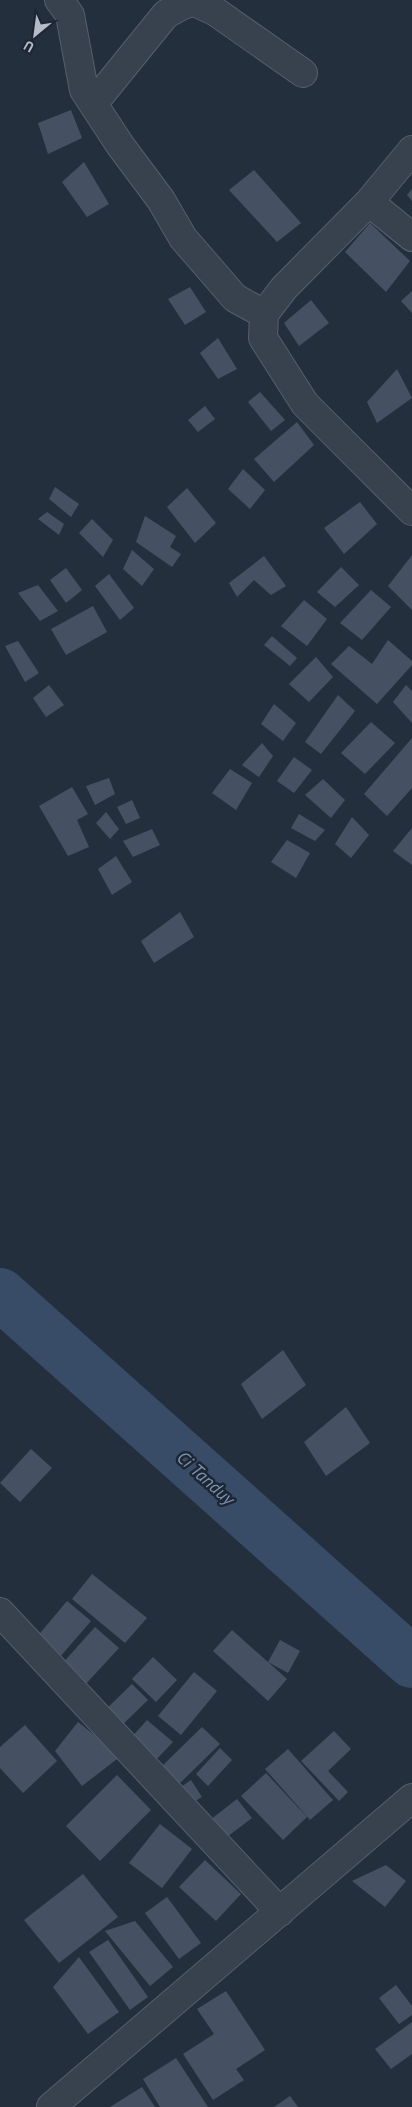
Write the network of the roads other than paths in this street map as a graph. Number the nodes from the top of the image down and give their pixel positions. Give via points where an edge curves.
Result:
1 (59, 0) edge
2 (302, 73) dead end
3 (93, 104) junction
4 (412, 150) edge
5 (369, 202) junction
6 (412, 237) edge
7 (264, 314) junction
8 (412, 511) edge
9 (0, 1612) edge
10 (412, 1798) edge
11 (280, 1912) junction
12 (51, 2107) edge

1 - 3 street via 70,16 84,90
2 - 3 street via 216,12 195,2 166,14
3 - 7 street via 160,200 182,238 235,298
4 - 5 street
5 - 6 street
5 - 7 street via 284,288
7 - 8 street via 263,338 305,404
9 - 11 street
10 - 11 street
11 - 12 street

